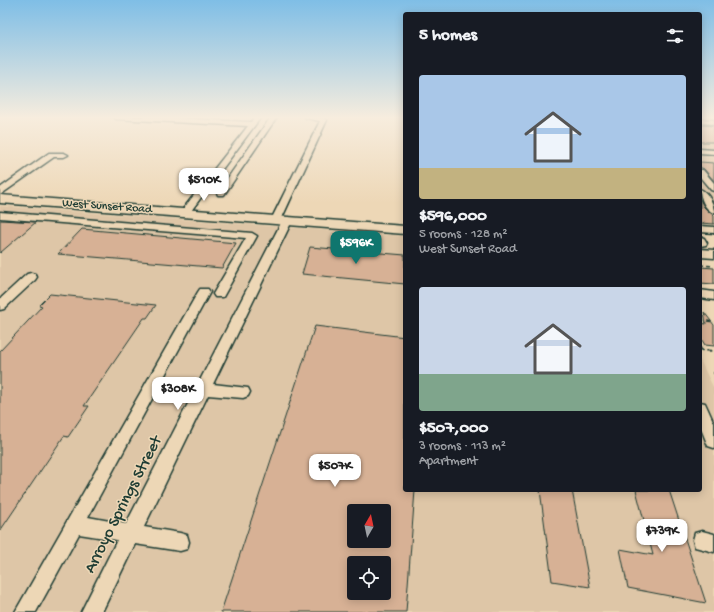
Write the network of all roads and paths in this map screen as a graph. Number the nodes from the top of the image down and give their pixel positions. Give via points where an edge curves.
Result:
1 (237, 146) edge
2 (254, 146) edge
3 (313, 146) edge
4 (702, 151) edge
5 (714, 152) edge
6 (64, 156) dead end
7 (220, 168) junction
8 (238, 168) junction
9 (702, 174) edge
10 (714, 188) edge
11 (0, 192) edge
12 (221, 193) dead end
13 (702, 195) edge
14 (0, 199) edge
15 (714, 210) edge
16 (185, 213) junction
17 (0, 215) edge
18 (282, 220) junction
19 (702, 229) edge
20 (403, 230) edge
21 (714, 230) edge
22 (703, 245) edge
23 (714, 254) edge
24 (702, 265) edge
25 (714, 266) edge
26 (31, 277) dead end
27 (702, 294) edge
28 (714, 296) edge
29 (0, 306) edge
30 (702, 320) edge
31 (714, 322) edge
32 (702, 350) edge
33 (714, 351) edge
34 (204, 389) junction
35 (243, 392) dead end
36 (702, 413) edge
37 (714, 440) edge
38 (74, 524) junction
39 (131, 534) junction
40 (180, 542) dead end
41 (25, 612) edge
42 (91, 612) edge

1 - 7 street
2 - 8 street
3 - 18 street, Arroyo Springs Street
4 - 5 street
6 - 11 street via 52,155
7 - 8 street
7 - 16 street
8 - 12 street
9 - 10 street
13 - 15 street
14 - 16 main road, West Sunset Road
16 - 18 main road, West Sunset Road
17 - 38 street via 252,236 212,293
18 - 20 main road, West Sunset Road
18 - 34 street, Arroyo Springs Street
19 - 21 street
22 - 23 main road
24 - 25 path
26 - 29 street
27 - 28 street
30 - 31 path
32 - 33 path
34 - 35 street
34 - 39 street, Arroyo Springs Street
36 - 37 street
38 - 39 street
38 - 41 street
39 - 40 street
39 - 42 street, Arroyo Springs Street

